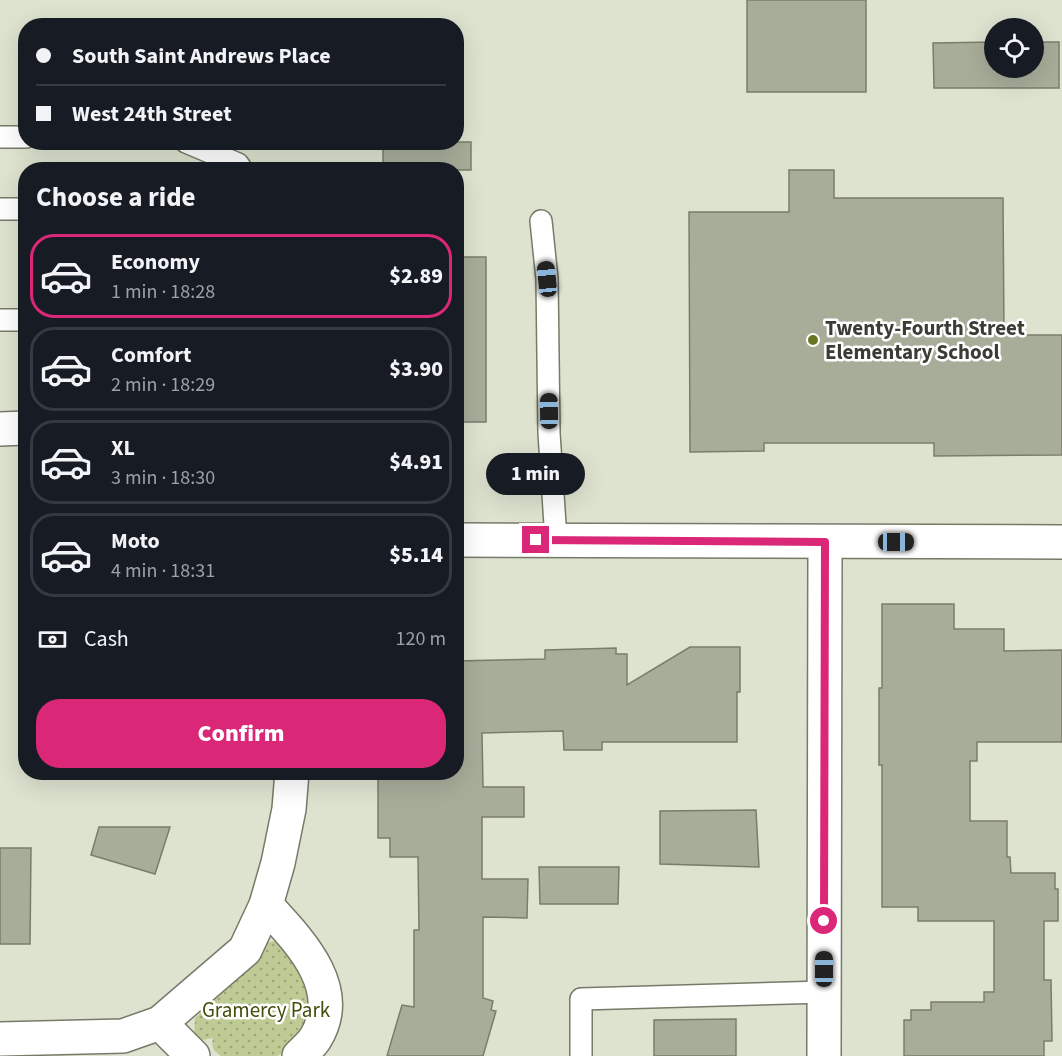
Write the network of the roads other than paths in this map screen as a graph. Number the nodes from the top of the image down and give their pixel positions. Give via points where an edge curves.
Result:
1 (0, 137) edge
2 (18, 137) edge
3 (205, 150) edge
4 (233, 162) edge
5 (18, 208) edge
6 (0, 209) edge
7 (541, 220) dead end
8 (0, 320) edge
9 (18, 320) edge
10 (18, 428) edge
11 (0, 429) edge
12 (464, 540) edge
13 (556, 540) junction
14 (825, 542) junction
15 (1062, 542) edge
16 (291, 780) edge
17 (266, 905) junction
18 (824, 992) junction
19 (160, 1023) junction
20 (0, 1039) edge
21 (193, 1056) edge
22 (299, 1056) edge
23 (580, 1056) edge
24 (824, 1056) edge

1 - 2 lane
3 - 4 lane
5 - 6 lane
7 - 13 lane via 547,279 549,433
8 - 9 lane
10 - 11 street
12 - 13 street
13 - 14 street
14 - 15 street
14 - 18 street
16 - 17 street via 287,820
17 - 19 street via 245,950
17 - 22 street via 290,931 321,976 325,996 323,1018 315,1039
18 - 23 lane via 581,999
18 - 24 street
19 - 20 street via 123,1036
19 - 21 street

